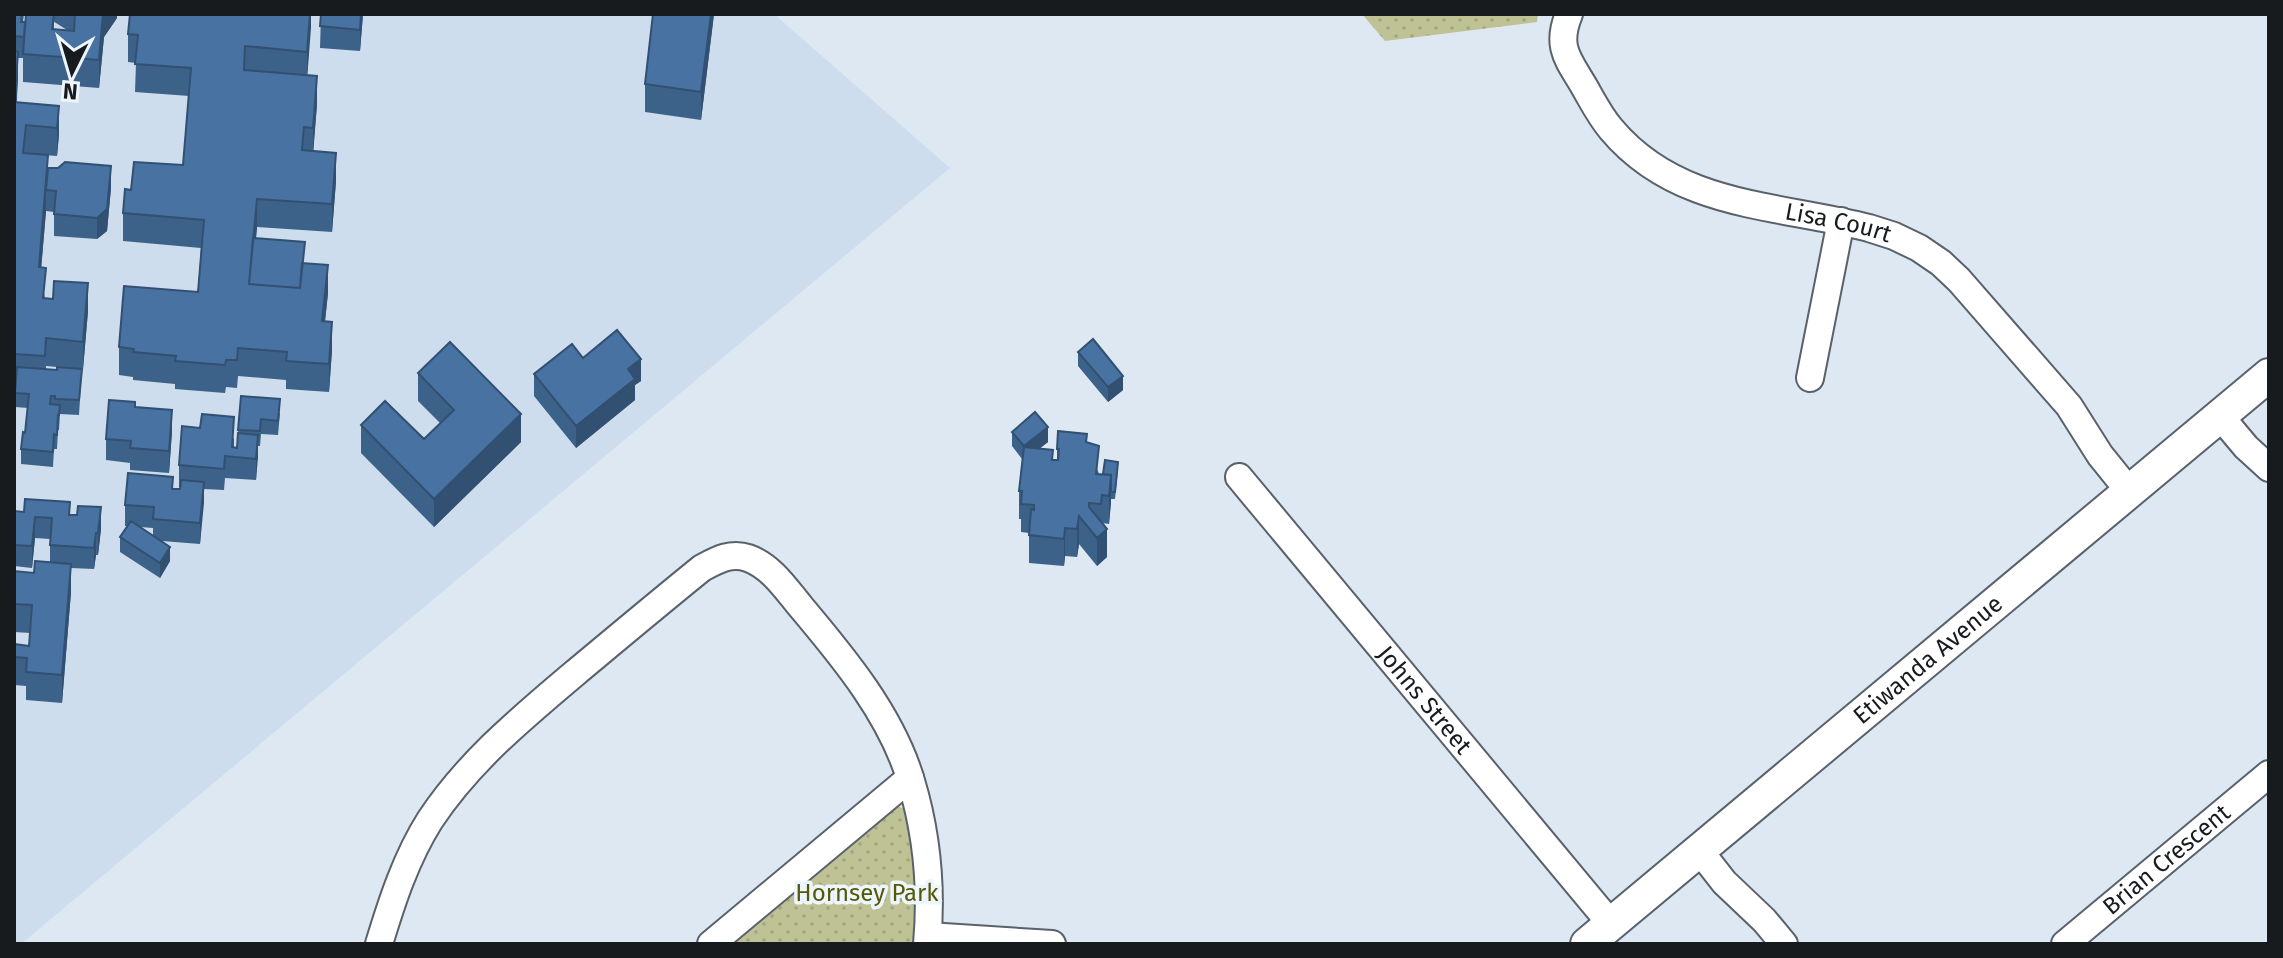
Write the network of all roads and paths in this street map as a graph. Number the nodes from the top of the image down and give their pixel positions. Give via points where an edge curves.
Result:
1 (1569, 14) edge
2 (1586, 14) edge
3 (1583, 85) junction
4 (1841, 221) junction
5 (2269, 375) edge
6 (1810, 378) dead end
7 (2225, 412) junction
8 (2269, 458) edge
9 (2269, 468) edge
10 (1239, 477) dead end
11 (2137, 485) junction
12 (2269, 774) edge
13 (910, 778) junction
14 (1704, 846) junction
15 (1599, 934) edge
16 (928, 940) edge
17 (379, 944) edge
18 (711, 944) edge
19 (1052, 944) edge
20 (1784, 944) edge
21 (2065, 944) edge

1 - 3 street, Lisa Court via 1565,52
2 - 3 street, Lisa Court via 1577,34
3 - 4 street, Lisa Court via 1609,128 1666,176 1715,196
4 - 6 street
4 - 11 street, Lisa Court via 1894,236 1941,263
5 - 7 street, Etiwanda Avenue
7 - 8 street via 2256,438
7 - 9 street via 2246,447
7 - 11 street, Etiwanda Avenue
10 - 15 street, Johns Street
11 - 14 street, Etiwanda Avenue
12 - 21 street, Brian Crescent
13 - 16 street via 926,853
13 - 17 street via 879,713 823,633 764,566 728,556 702,568 652,609 517,721 469,770 409,858
13 - 18 street
14 - 15 street, Etiwanda Avenue
14 - 20 street via 1734,874
16 - 19 street

